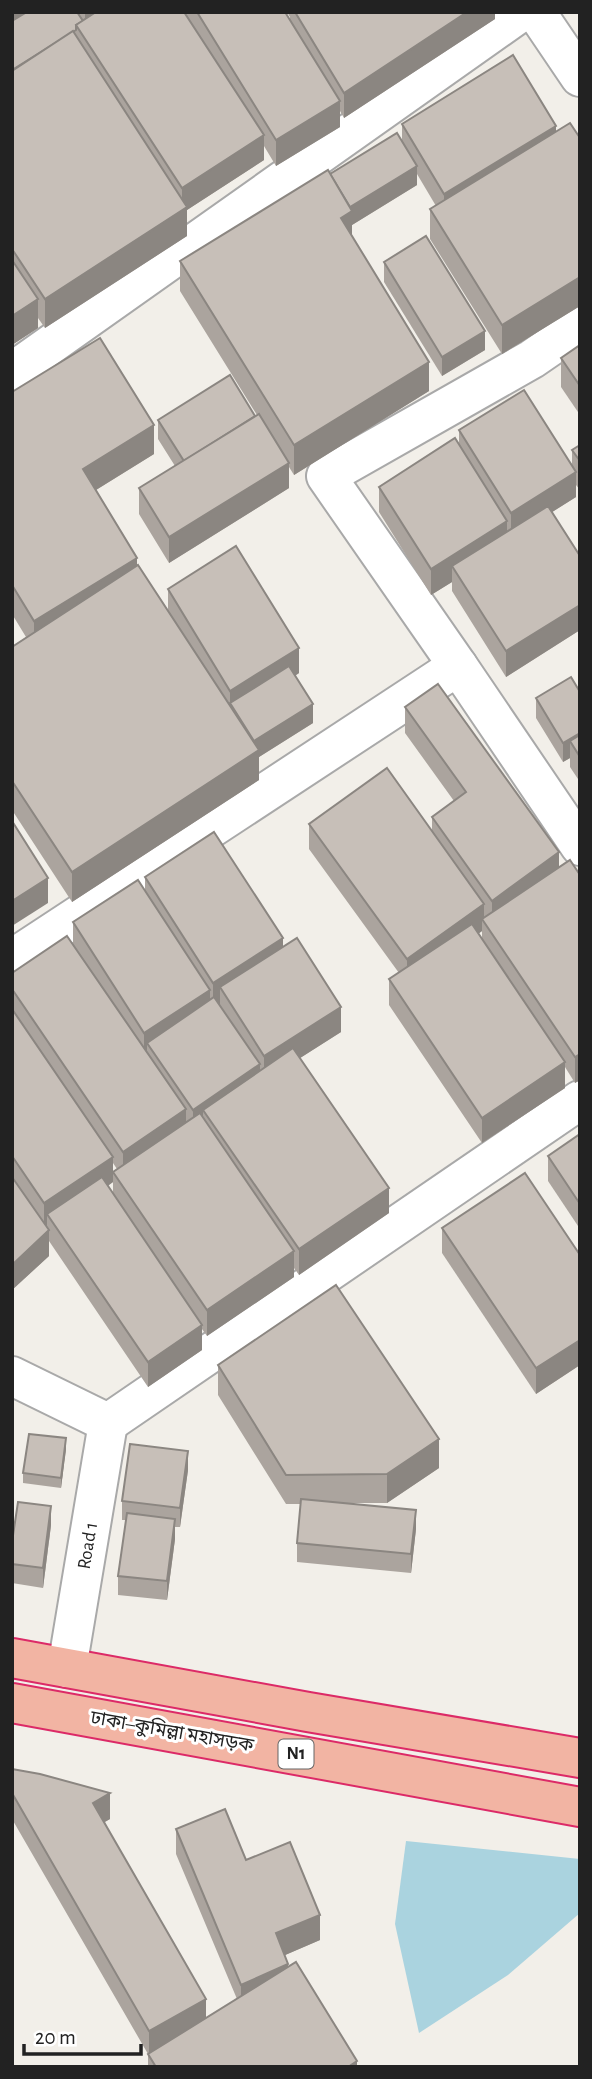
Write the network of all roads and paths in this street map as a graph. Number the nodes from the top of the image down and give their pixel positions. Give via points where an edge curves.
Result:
1 (521, 12) edge
2 (536, 12) edge
3 (580, 77) edge
4 (580, 326) edge
5 (12, 372) edge
6 (458, 666) junction
7 (580, 846) edge
8 (12, 959) edge
9 (580, 1100) edge
10 (12, 1376) edge
11 (108, 1423) junction
12 (12, 1658) edge
13 (67, 1668) junction
14 (12, 1703) edge
15 (308, 1712) junction
16 (293, 1754) junction
17 (580, 1758) edge
18 (580, 1807) edge

1 - 5 street
2 - 3 street
4 - 6 street via 532,359 326,476
6 - 7 street
6 - 8 street
9 - 11 street
10 - 11 street
11 - 13 street, Road 1
12 - 13 highway, N1
13 - 15 highway, N1
14 - 16 highway, ঢাকা–কুমিল্লা মহাসড়ক / N1
15 - 16 street
15 - 17 highway, N1
16 - 18 highway, ঢাকা–কুমিল্লা মহাসড়ক / N1

